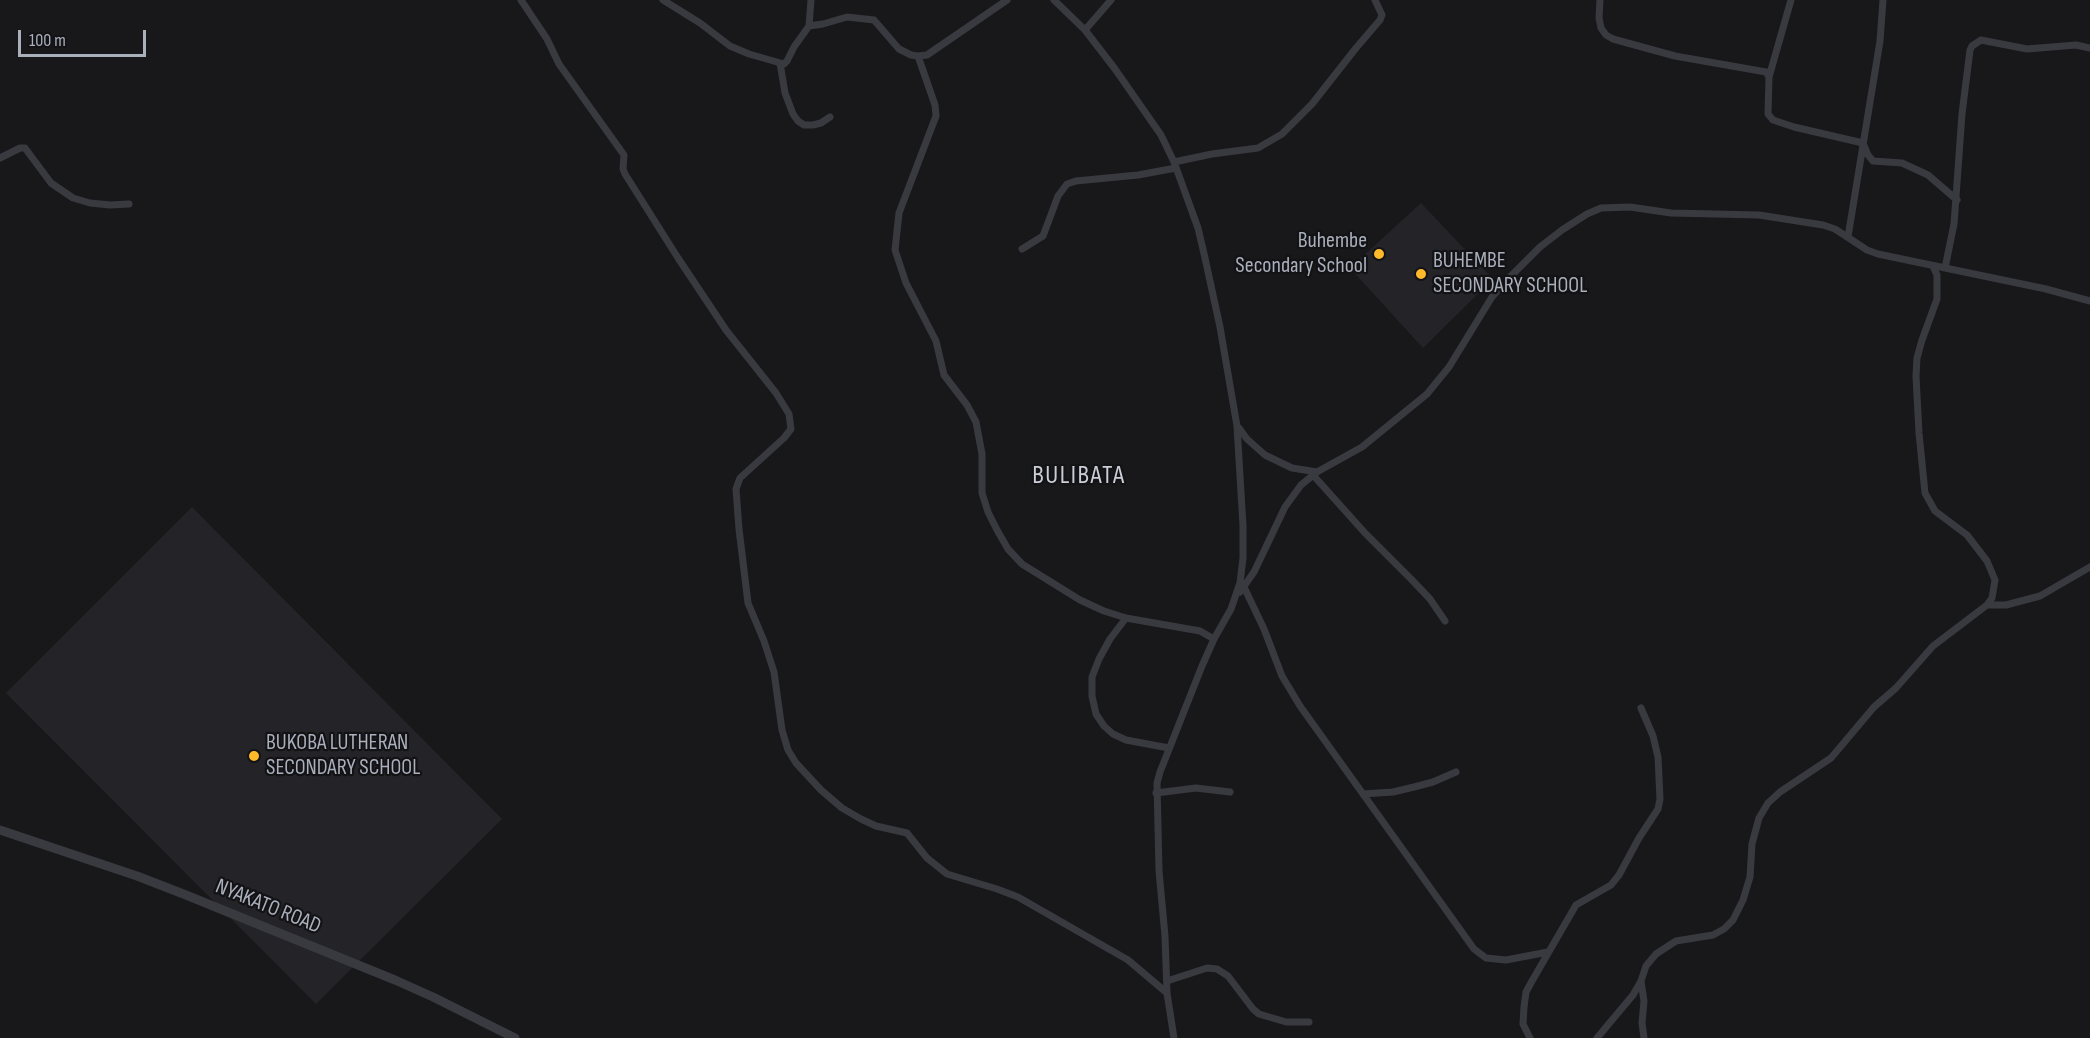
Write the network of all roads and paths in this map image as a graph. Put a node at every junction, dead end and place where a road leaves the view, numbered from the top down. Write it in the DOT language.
graph roads {
  1 [pos="521,0"];
  2 [pos="663,0"];
  3 [pos="811,0"];
  4 [pos="1007,0"];
  5 [pos="1054,0"];
  6 [pos="1111,0"];
  7 [pos="1375,0"];
  8 [pos="1600,0"];
  9 [pos="1791,0"];
  10 [pos="1883,0"];
  11 [pos="809,26"];
  12 [pos="1084,30"];
  13 [pos="2090,48"];
  14 [pos="918,56"];
  15 [pos="780,63"];
  16 [pos="1769,77"];
  17 [pos="830,117"];
  18 [pos="1863,143"];
  19 [pos="0,158"];
  20 [pos="1175,165"];
  21 [pos="1957,200"];
  22 [pos="129,204"];
  23 [pos="1848,237"];
  24 [pos="1022,249"];
  25 [pos="1933,266"];
  26 [pos="1945,268"];
  27 [pos="2090,301"];
  28 [pos="1237,426"];
  29 [pos="1315,474"];
  30 [pos="2090,567"];
  31 [pos="1244,587"];
  32 [pos="1236,597"];
  33 [pos="1987,605"];
  34 [pos="1126,618"];
  35 [pos="1445,621"];
  36 [pos="1214,639"];
  37 [pos="1641,708"];
  38 [pos="1169,748"];
  39 [pos="1456,771"];
  40 [pos="1230,792"];
  41 [pos="1156,793"];
  42 [pos="1363,794"];
  43 [pos="0,830"];
  44 [pos="1548,952"];
  45 [pos="1167,981"];
  46 [pos="1641,981"];
  47 [pos="1167,993"];
  48 [pos="1309,1022"];
  49 [pos="515,1038"];
  50 [pos="1174,1038"];
  51 [pos="1530,1038"];
  52 [pos="1597,1038"];
  53 [pos="1644,1038"];
  1 -- 47 [label="street"];
  2 -- 15 [label="street"];
  3 -- 11 [label="street"];
  4 -- 14 [label="street"];
  5 -- 12 [label="street"];
  6 -- 12 [label="street"];
  7 -- 20 [label="street"];
  8 -- 16 [label="street"];
  9 -- 16 [label="street"];
  10 -- 18 [label="street"];
  11 -- 14 [label="street"];
  11 -- 15 [label="street"];
  12 -- 20 [label="street"];
  13 -- 21 [label="street"];
  14 -- 34 [label="street"];
  15 -- 17 [label="street"];
  16 -- 18 [label="street"];
  18 -- 21 [label="street"];
  18 -- 23 [label="street"];
  19 -- 22 [label="street"];
  20 -- 24 [label="street"];
  20 -- 28 [label="street"];
  21 -- 26 [label="street"];
  23 -- 25 [label="street"];
  23 -- 29 [label="street"];
  25 -- 26 [label="street"];
  25 -- 33 [label="street"];
  26 -- 27 [label="street"];
  28 -- 29 [label="street"];
  28 -- 32 [label="street"];
  29 -- 31 [label="street"];
  29 -- 35 [label="street"];
  30 -- 33 [label="street"];
  31 -- 32 [label="street"];
  31 -- 42 [label="street"];
  32 -- 36 [label="street"];
  33 -- 46 [label="street"];
  34 -- 36 [label="street"];
  34 -- 38 [label="street"];
  36 -- 38 [label="street"];
  37 -- 44 [label="street"];
  38 -- 41 [label="street"];
  39 -- 42 [label="street"];
  40 -- 41 [label="street"];
  41 -- 45 [label="street"];
  42 -- 44 [label="street"];
  43 -- 49 [label="street, NYAKATO ROAD"];
  44 -- 51 [label="street"];
  45 -- 47 [label="street"];
  45 -- 48 [label="street"];
  46 -- 52 [label="street"];
  46 -- 53 [label="street"];
  47 -- 50 [label="street"];
}
